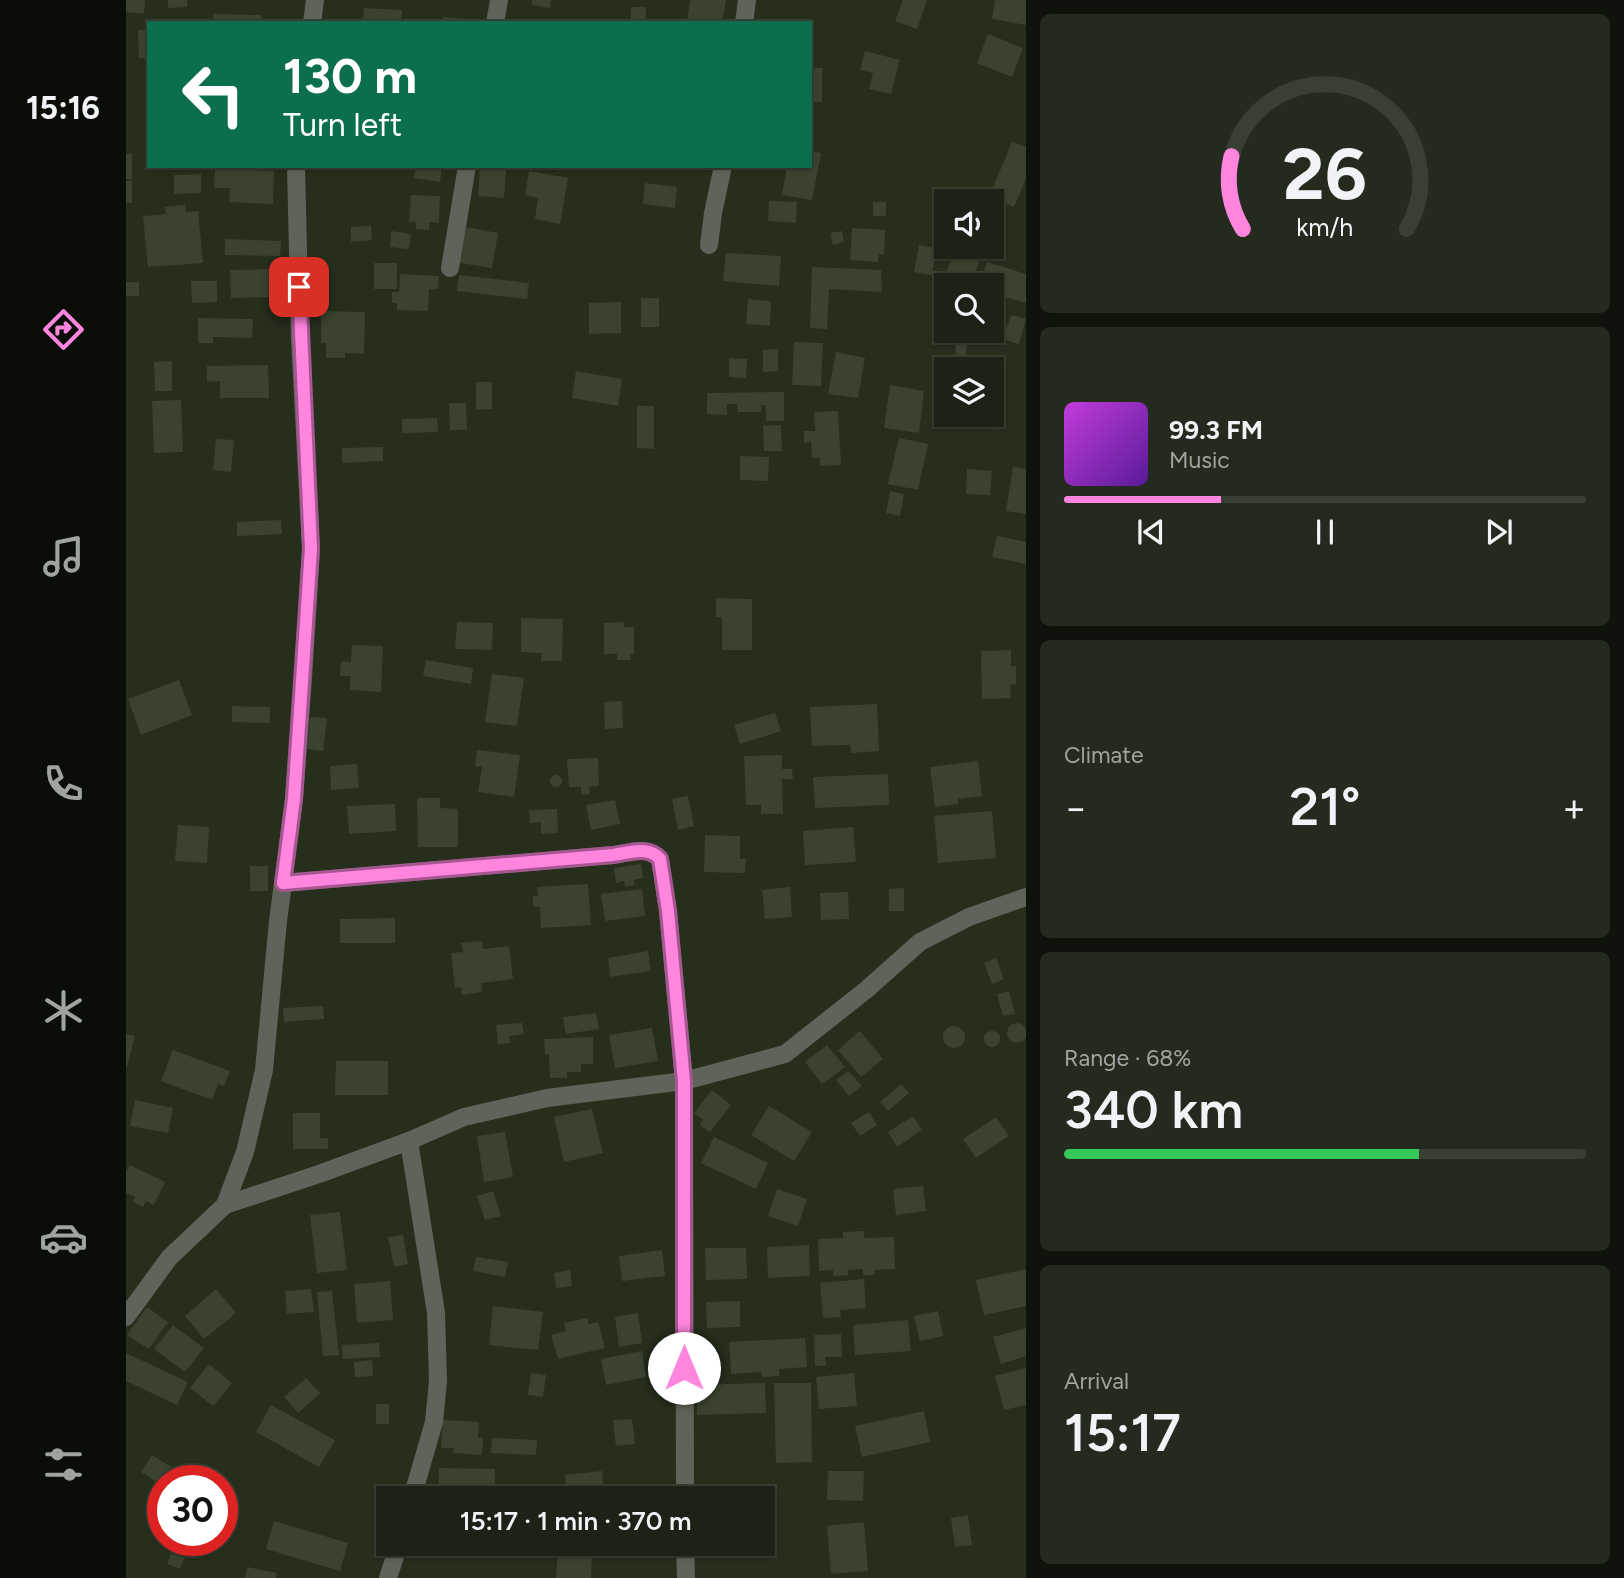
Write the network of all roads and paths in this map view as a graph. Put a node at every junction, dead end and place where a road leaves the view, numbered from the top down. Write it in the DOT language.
graph roads {
  1 [pos="316,0"];
  2 [pos="499,0"];
  3 [pos="747,0"];
  4 [pos="312,21"];
  5 [pos="495,21"];
  6 [pos="744,21"];
  7 [pos="296,168"];
  8 [pos="467,168"];
  9 [pos="723,168"];
  10 [pos="709,246"];
  11 [pos="450,268"];
  12 [pos="283,883"];
  13 [pos="1026,897"];
  14 [pos="684,1081"];
  15 [pos="409,1141"];
  16 [pos="225,1205"];
  17 [pos="126,1317"];
  18 [pos="415,1486"];
  19 [pos="685,1486"];
  20 [pos="395,1556"];
  21 [pos="685,1556"];
  22 [pos="388,1578"];
  23 [pos="686,1578"];
  1 -- 4 [label="street"];
  2 -- 5 [label="street"];
  3 -- 6 [label="street"];
  7 -- 12 [label="street"];
  8 -- 11 [label="street"];
  9 -- 10 [label="street"];
  12 -- 14 [label="street"];
  12 -- 16 [label="street"];
  13 -- 14 [label="street"];
  14 -- 15 [label="street"];
  14 -- 19 [label="street"];
  15 -- 16 [label="street"];
  15 -- 18 [label="street"];
  16 -- 17 [label="street"];
  20 -- 22 [label="street"];
  21 -- 23 [label="street"];
}
